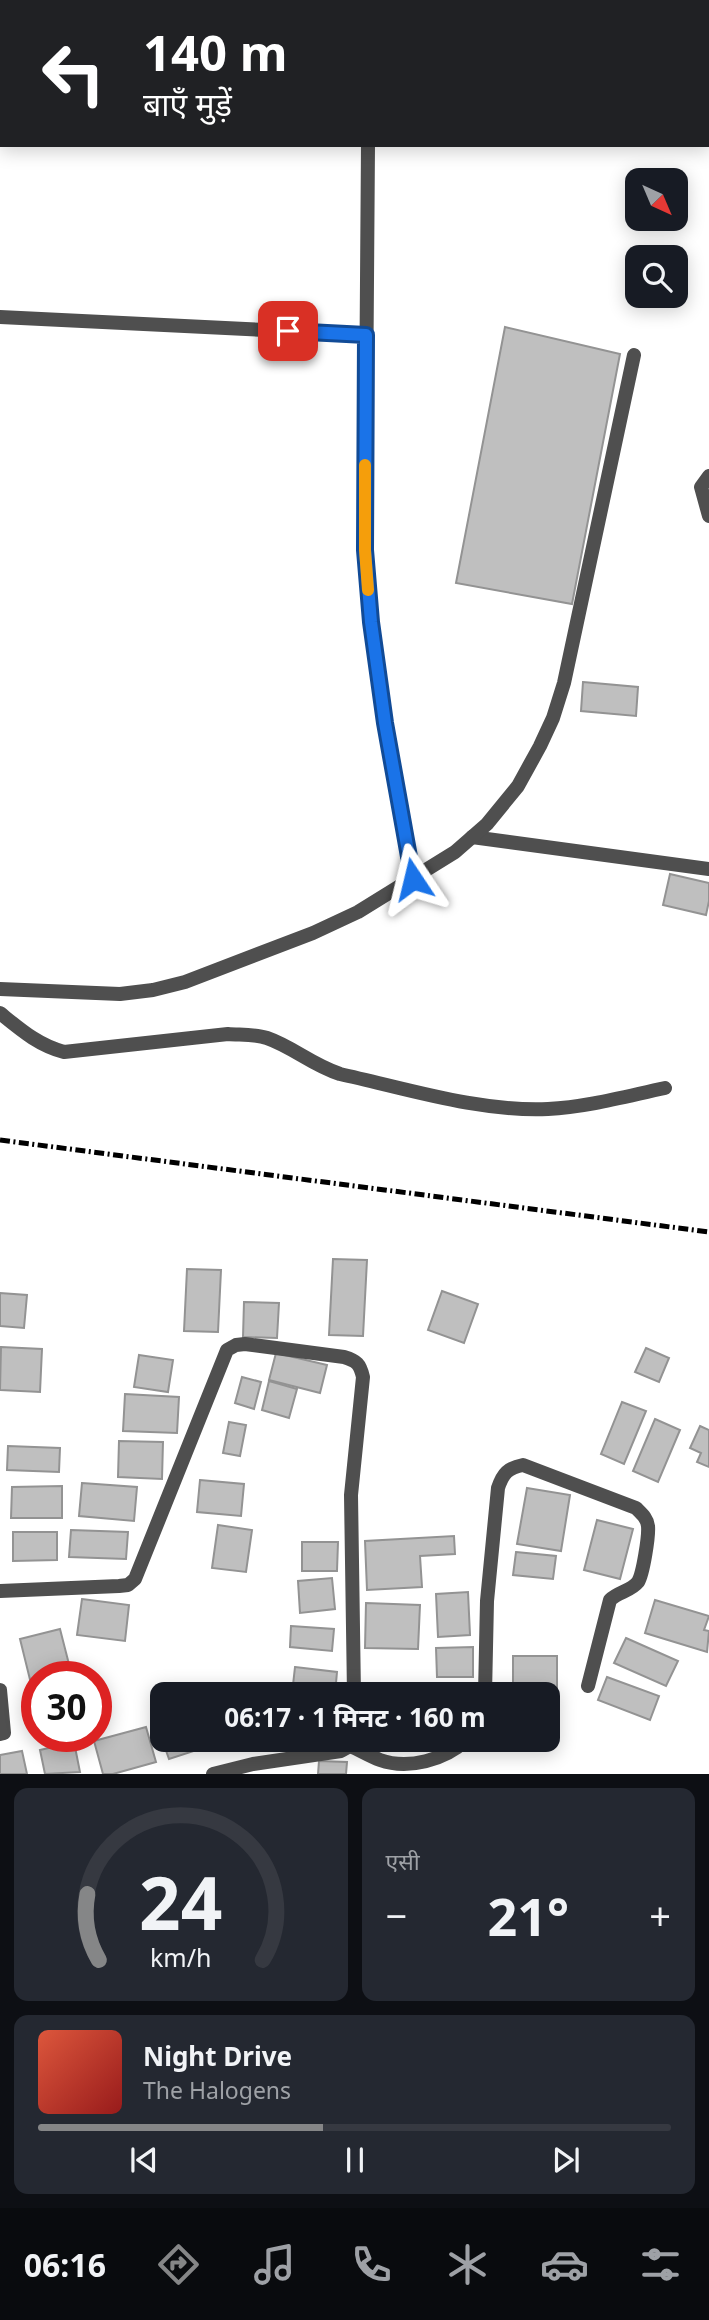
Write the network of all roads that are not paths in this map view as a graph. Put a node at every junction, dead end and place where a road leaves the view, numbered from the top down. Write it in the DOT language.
graph roads {
  1 [pos="369,147"];
  2 [pos="0,317"];
  3 [pos="366,335"];
  4 [pos="634,355"];
  5 [pos="709,476"];
  6 [pos="709,516"];
  7 [pos="472,837"];
  8 [pos="709,869"];
  9 [pos="413,879"];
  10 [pos="0,989"];
  11 [pos="0,1013"];
  12 [pos="665,1087"];
  13 [pos="0,1591"];
  14 [pos="354,1682"];
  15 [pos="485,1682"];
  16 [pos="588,1686"];
  17 [pos="0,1690"];
  18 [pos="0,1734"];
  19 [pos="334,1752"];
  20 [pos="366,1752"];
  21 [pos="446,1752"];
  22 [pos="213,1774"];
  1 -- 3 [label="street"];
  2 -- 3 [label="street"];
  3 -- 9 [label="street"];
  4 -- 7 [label="street"];
  5 -- 6 [label="street"];
  7 -- 8 [label="street"];
  7 -- 9 [label="street"];
  9 -- 10 [label="street"];
  11 -- 12 [label="street"];
  13 -- 14 [label="street"];
  15 -- 16 [label="street"];
  17 -- 18 [label="street"];
  19 -- 22 [label="street"];
  20 -- 21 [label="street"];
}
